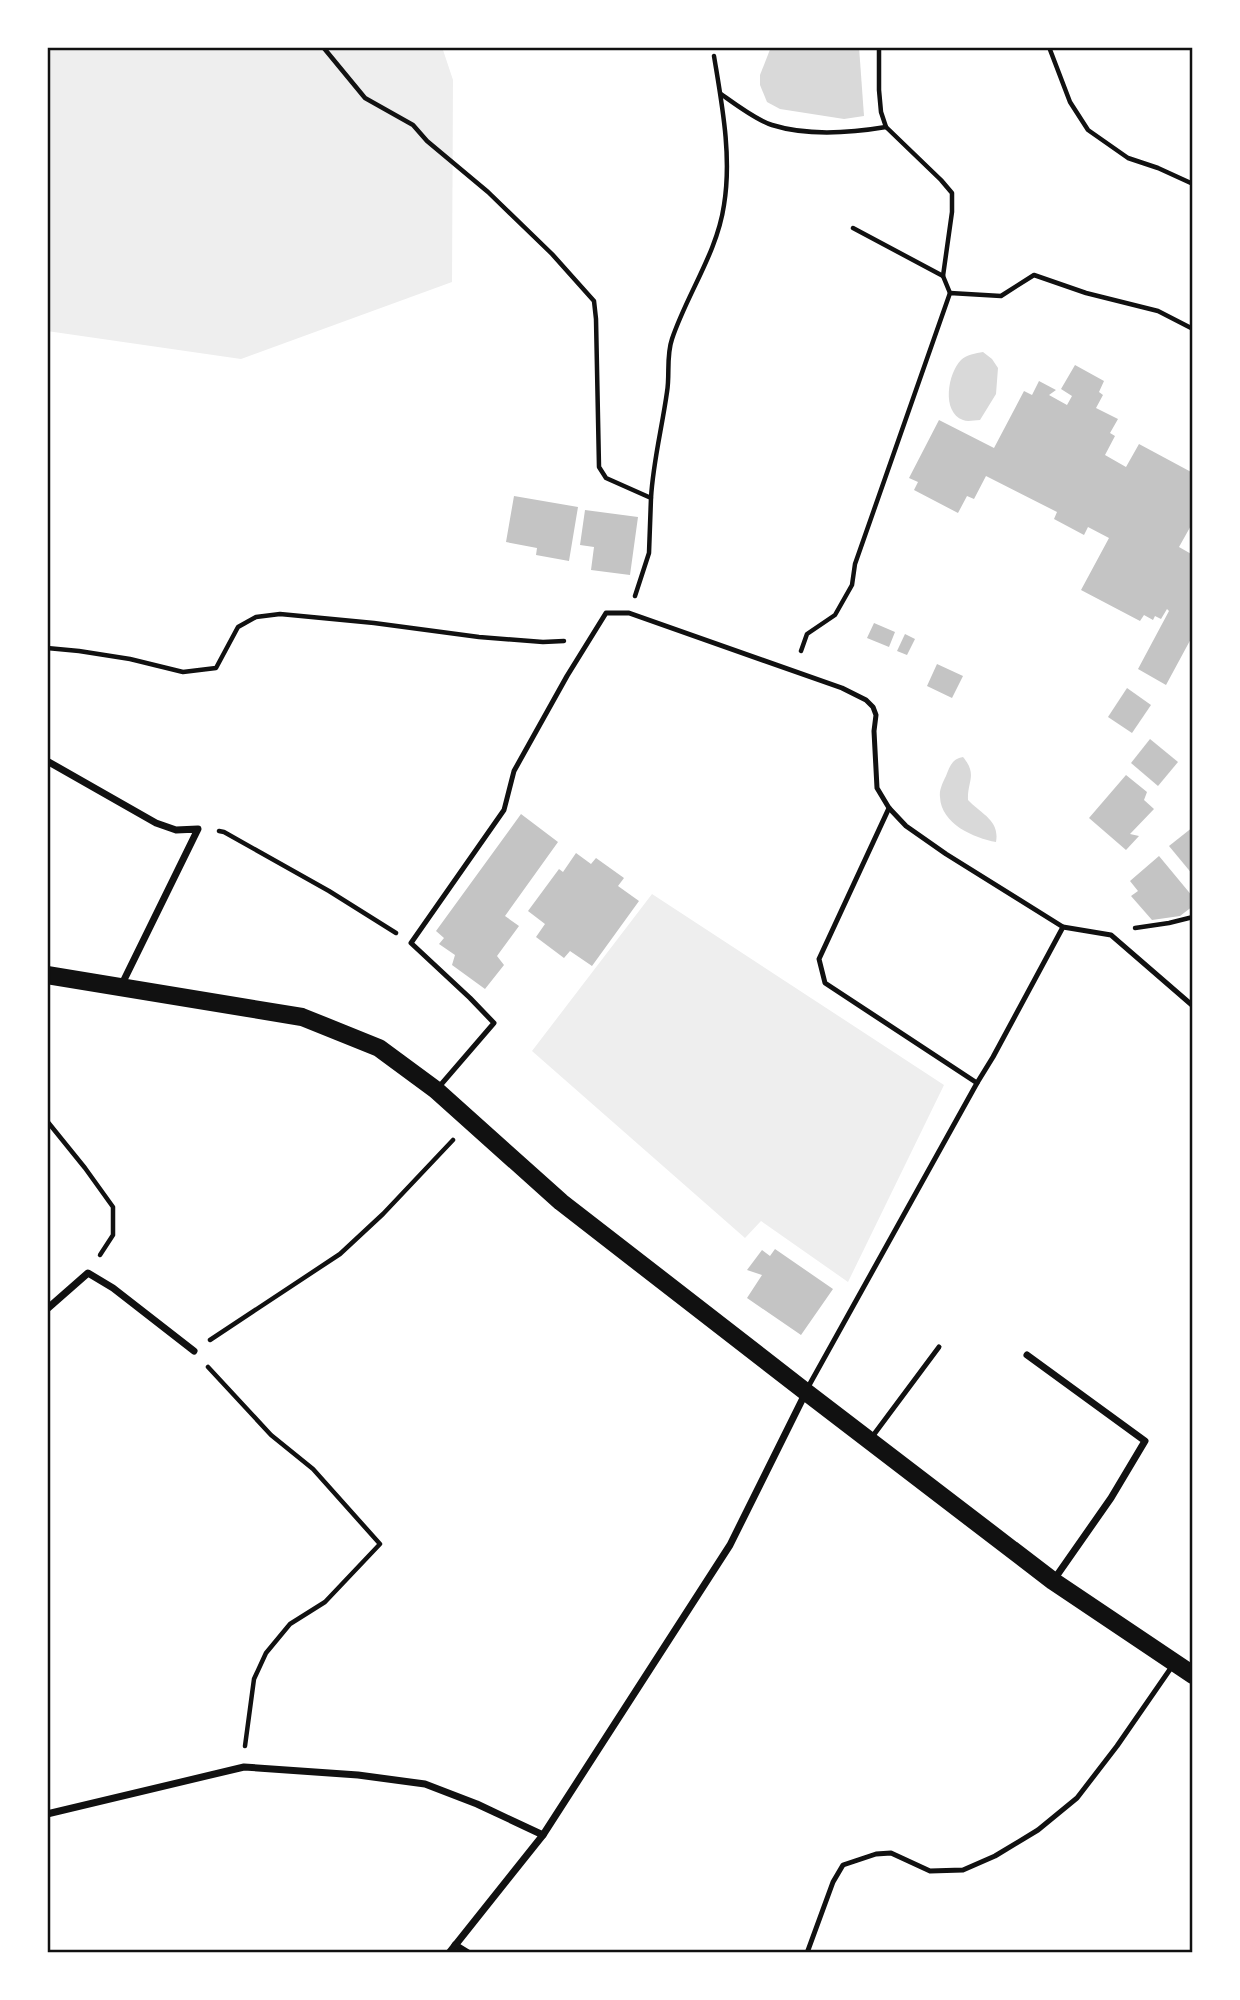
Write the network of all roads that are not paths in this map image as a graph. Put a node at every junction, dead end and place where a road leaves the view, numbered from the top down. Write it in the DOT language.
graph roads {
  1 [pos="47,761"];
  2 [pos="889,808"];
  3 [pos="1063,927"];
  4 [pos="47,975"];
  5 [pos="121,987"];
  6 [pos="1193,1006"];
  7 [pos="977,1083"];
  8 [pos="436,1090"];
  9 [pos="47,1309"];
  10 [pos="939,1347"];
  11 [pos="194,1351"];
  12 [pos="1027,1355"];
  13 [pos="806,1392"];
  14 [pos="870,1440"];
  15 [pos="1053,1581"];
  16 [pos="1174,1662"];
  17 [pos="1193,1675"];
  18 [pos="47,1814"];
  19 [pos="543,1835"];
  20 [pos="455,1945"];
  21 [pos="449,1953"];
  22 [pos="468,1953"];
  23 [pos="807,1953"];
  1 -- 5 [label="street"];
  2 -- 3 [label="lane"];
  2 -- 7 [label="lane"];
  2 -- 8 [label="lane"];
  3 -- 6 [label="lane"];
  3 -- 7 [label="lane"];
  4 -- 5 [label="main road"];
  5 -- 8 [label="main road"];
  7 -- 13 [label="lane"];
  8 -- 13 [label="main road"];
  9 -- 11 [label="street"];
  10 -- 14 [label="lane"];
  12 -- 15 [label="street"];
  13 -- 14 [label="main road"];
  13 -- 19 [label="street"];
  14 -- 15 [label="main road"];
  15 -- 16 [label="main road"];
  16 -- 17 [label="main road"];
  16 -- 23 [label="lane"];
  18 -- 19 [label="street"];
  19 -- 20 [label="street"];
  20 -- 21 [label="street"];
  20 -- 22 [label="street"];
}
